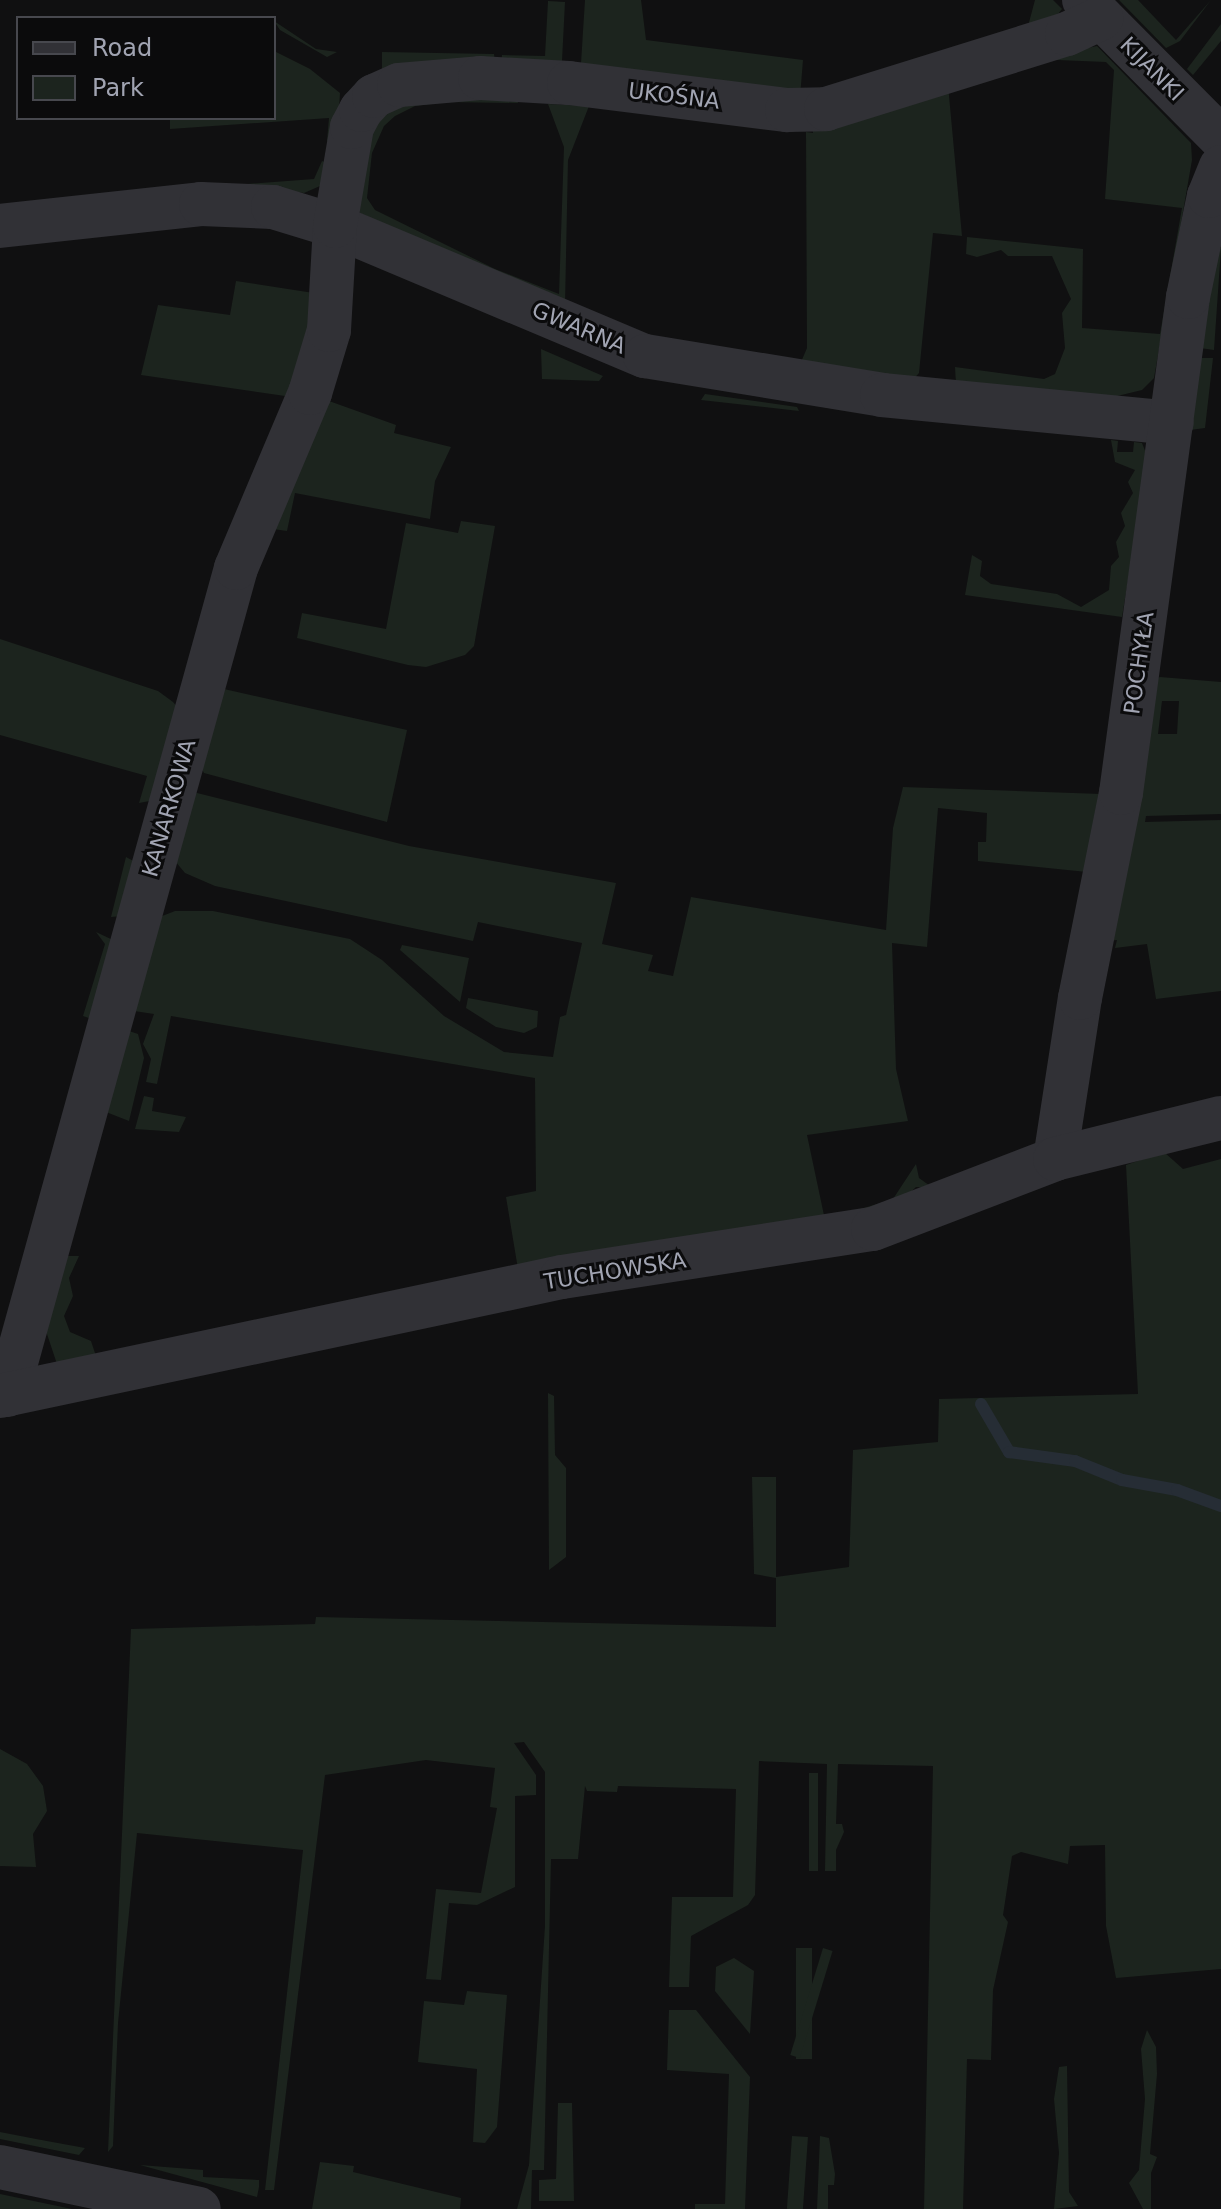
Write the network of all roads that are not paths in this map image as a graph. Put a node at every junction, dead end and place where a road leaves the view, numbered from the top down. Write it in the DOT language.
graph roads {
  1 [pos="1092,9"];
  2 [pos="1221,138"];
  3 [pos="1221,167"];
  4 [pos="0,226"];
  5 [pos="335,226"];
  6 [pos="1172,423"];
  7 [pos="1221,1118"];
  8 [pos="1055,1159"];
  9 [pos="3,1396"];
  10 [pos="0,2167"];
  11 [pos="199,2209"];
  1 -- 2 [label="street, KIJANKI"];
  1 -- 5 [label="street, UKOŚNA"];
  3 -- 6 [label="street, POCHYŁA"];
  4 -- 5 [label="street, GWARNA"];
  5 -- 6 [label="street, GWARNA"];
  5 -- 9 [label="street, KANARKOWA"];
  6 -- 8 [label="street, POCHYŁA"];
  7 -- 8 [label="street, TUCHOWSKA"];
  8 -- 9 [label="street, TUCHOWSKA"];
  10 -- 11 [label="street"];
}
